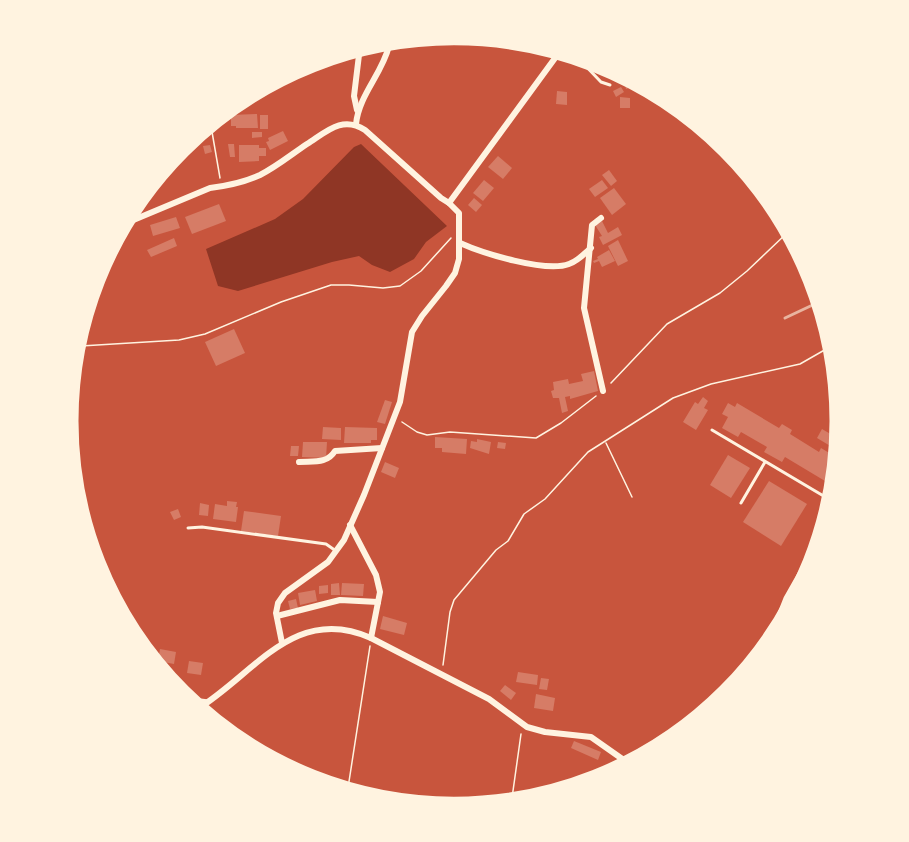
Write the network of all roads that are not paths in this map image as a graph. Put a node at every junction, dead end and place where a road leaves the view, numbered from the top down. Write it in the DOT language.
graph roads {
  1 [pos="388,50"];
  2 [pos="359,56"];
  3 [pos="556,57"];
  4 [pos="588,68"];
  5 [pos="610,85"];
  6 [pos="357,111"];
  7 [pos="356,124"];
  8 [pos="449,203"];
  9 [pos="601,218"];
  10 [pos="136,219"];
  11 [pos="460,243"];
  12 [pos="591,247"];
  13 [pos="603,391"];
  14 [pos="712,430"];
  15 [pos="382,448"];
  16 [pos="299,462"];
  17 [pos="765,462"];
  18 [pos="825,497"];
  19 [pos="741,503"];
  20 [pos="350,525"];
  21 [pos="188,528"];
  22 [pos="336,551"];
  23 [pos="801,570"];
  24 [pos="378,602"];
  25 [pos="779,613"];
  26 [pos="277,616"];
  27 [pos="371,638"];
  28 [pos="282,643"];
  29 [pos="201,700"];
  30 [pos="209,701"];
  31 [pos="205,704"];
  32 [pos="623,759"];
  1 -- 6 [label="street"];
  2 -- 6 [label="street"];
  3 -- 8 [label="street"];
  4 -- 5 [label="lane"];
  6 -- 7 [label="street"];
  7 -- 8 [label="street"];
  7 -- 10 [label="street"];
  8 -- 11 [label="street"];
  9 -- 12 [label="street"];
  11 -- 12 [label="street"];
  11 -- 15 [label="street"];
  12 -- 13 [label="street"];
  14 -- 17 [label="lane"];
  15 -- 16 [label="street"];
  15 -- 20 [label="street"];
  17 -- 18 [label="lane"];
  17 -- 19 [label="lane"];
  20 -- 22 [label="street"];
  20 -- 24 [label="street"];
  21 -- 22 [label="lane"];
  22 -- 26 [label="street"];
  23 -- 25 [label="lane"];
  24 -- 26 [label="street"];
  24 -- 27 [label="street"];
  26 -- 28 [label="street"];
  27 -- 28 [label="street"];
  27 -- 32 [label="street"];
  28 -- 30 [label="street"];
  29 -- 30 [label="lane"];
  30 -- 31 [label="street"];
}
